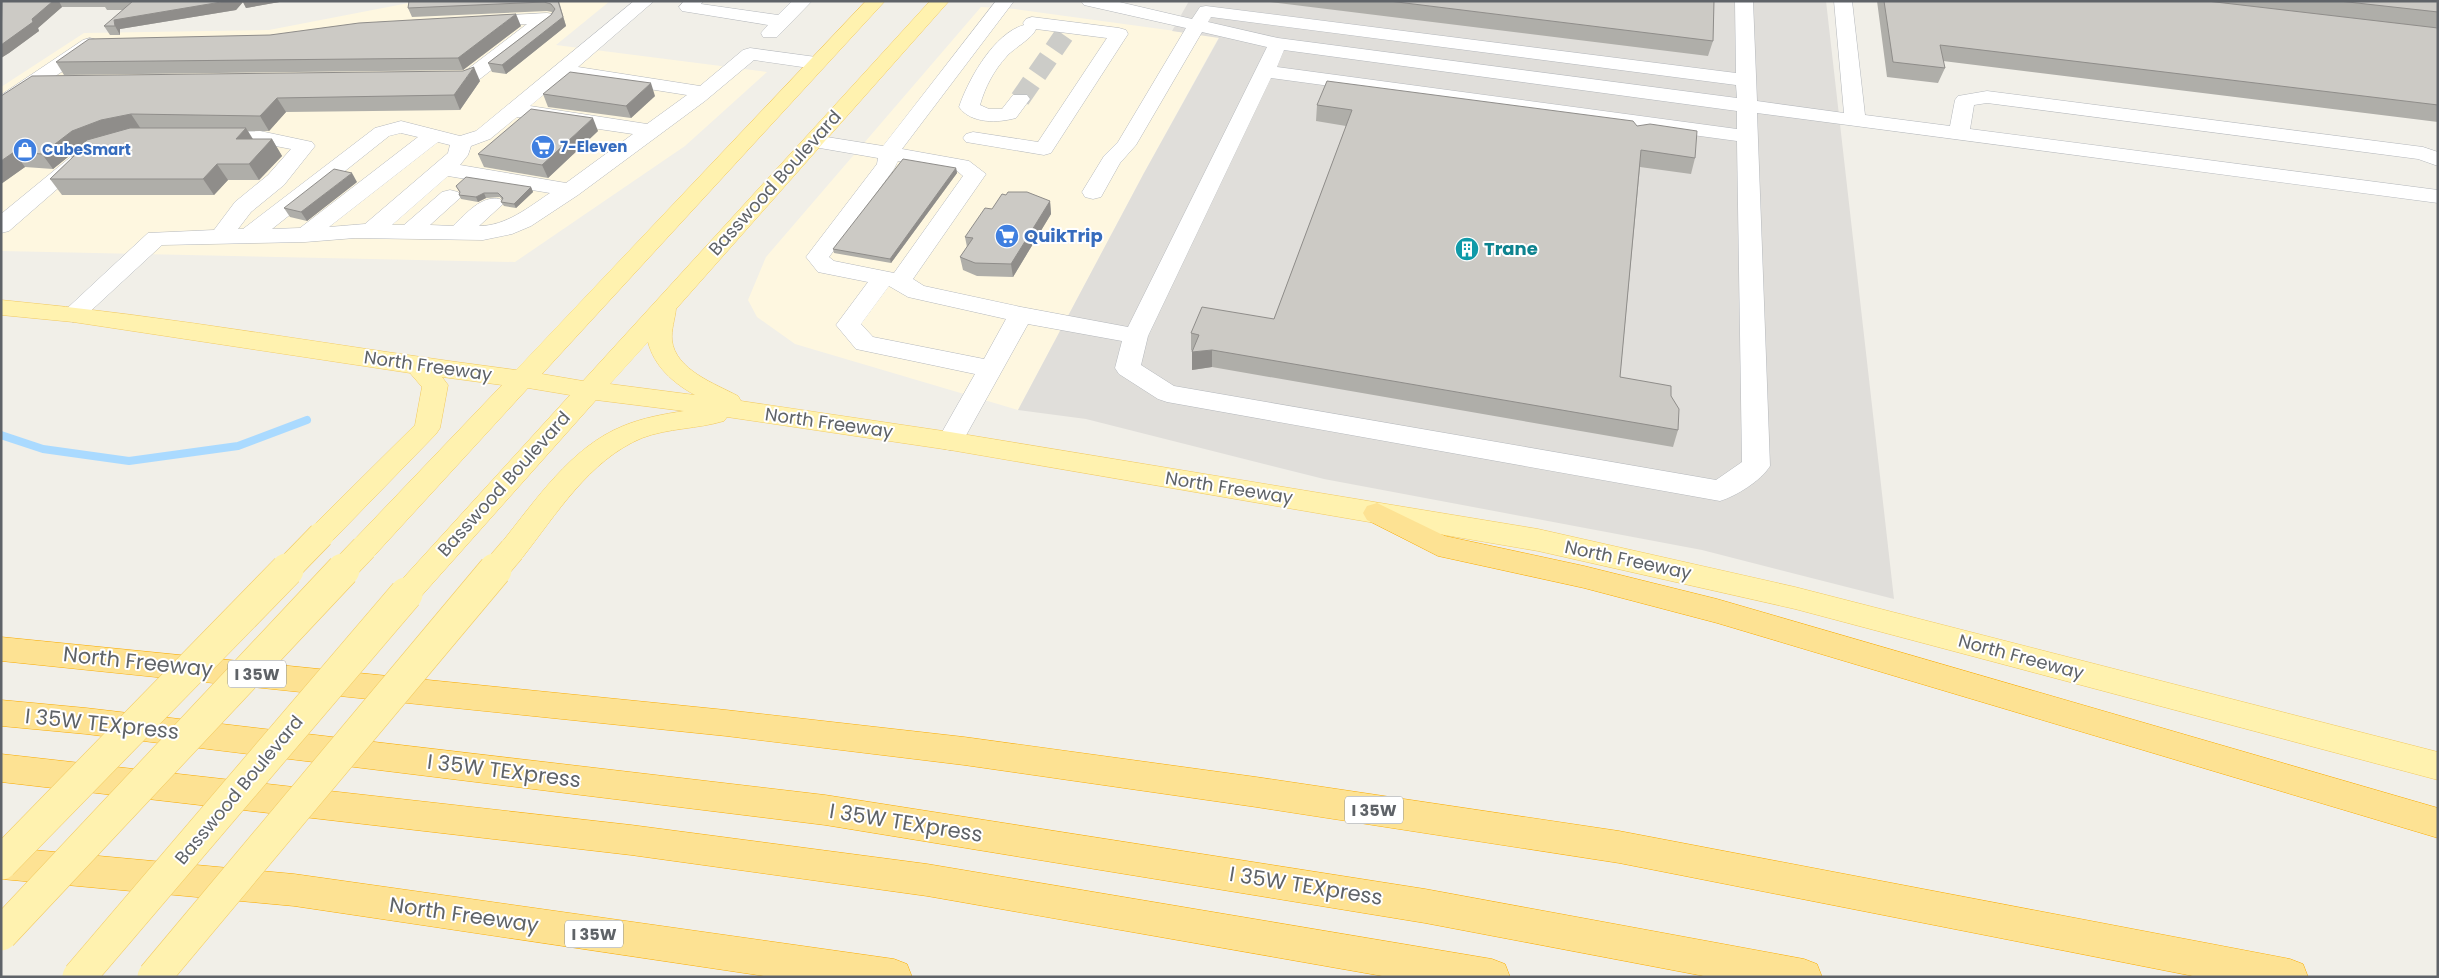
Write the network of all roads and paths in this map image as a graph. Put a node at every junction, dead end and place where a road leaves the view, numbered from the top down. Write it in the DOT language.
graph roads {
  1 [pos="646,1"];
  2 [pos="694,1"];
  3 [pos="803,1"];
  4 [pos="876,1"];
  5 [pos="940,1"];
  6 [pos="1090,1"];
  7 [pos="1744,1"];
  8 [pos="1843,1"];
  9 [pos="996,6"];
  10 [pos="1205,12"];
  11 [pos="782,21"];
  12 [pos="460,22"];
  13 [pos="1030,27"];
  14 [pos="104,43"];
  15 [pos="1278,44"];
  16 [pos="750,54"];
  17 [pos="816,63"];
  18 [pos="562,70"];
  19 [pos="1265,71"];
  20 [pos="420,79"];
  21 [pos="1746,80"];
  22 [pos="64,83"];
  23 [pos="34,84"];
  24 [pos="703,92"];
  25 [pos="932,95"];
  26 [pos="1020,99"];
  27 [pos="971,100"];
  28 [pos="1,104"];
  29 [pos="1746,106"];
  30 [pos="513,110"];
  31 [pos="1855,120"];
  32 [pos="2204,124"];
  33 [pos="651,131"];
  34 [pos="1959,134"];
  35 [pos="434,135"];
  36 [pos="1746,136"];
  37 [pos="190,137"];
  38 [pos="973,138"];
  39 [pos="814,141"];
  40 [pos="461,142"];
  41 [pos="97,148"];
  42 [pos="2438,160"];
  43 [pos="444,169"];
  44 [pos="2225,169"];
  45 [pos="570,190"];
  46 [pos="493,191"];
  47 [pos="1093,192"];
  48 [pos="2438,197"];
  49 [pos="865,202"];
  50 [pos="1,226"];
  51 [pos="371,231"];
  52 [pos="420,232"];
  53 [pos="458,233"];
  54 [pos="483,233"];
  55 [pos="305,235"];
  56 [pos="221,236"];
  57 [pos="248,236"];
  58 [pos="915,245"];
  59 [pos="666,305"];
  60 [pos="1,307"];
  61 [pos="74,314"];
  62 [pos="1021,315"];
  63 [pos="1136,336"];
  64 [pos="417,365"];
  65 [pos="990,369"];
  66 [pos="522,378"];
  67 [pos="588,390"];
  68 [pos="744,410"];
  69 [pos="950,441"];
  70 [pos="1377,513"];
  71 [pos="1,649"];
  72 [pos="1,713"];
  73 [pos="2438,766"];
  74 [pos="1,768"];
  75 [pos="2438,823"];
  76 [pos="1,863"];
  77 [pos="1,934"];
  78 [pos="79,977"];
  79 [pos="154,977"];
  80 [pos="894,977"];
  81 [pos="1492,977"];
  82 [pos="1804,977"];
  83 [pos="2290,977"];
  1 -- 18 [label="lane"];
  2 -- 11 [label="lane"];
  3 -- 11 [label="lane"];
  4 -- 17 [label="main road"];
  5 -- 39 [label="main road, Basswood Boulevard"];
  6 -- 10 [label="lane"];
  7 -- 21 [label="lane"];
  8 -- 31 [label="lane"];
  9 -- 13 [label="lane"];
  9 -- 25 [label="lane"];
  10 -- 15 [label="lane"];
  10 -- 21 [label="lane"];
  10 -- 47 [label="lane"];
  11 -- 16 [label="lane"];
  12 -- 20 [label="lane"];
  13 -- 27 [label="lane"];
  13 -- 27 [label="lane"];
  13 -- 38 [label="lane"];
  14 -- 23 [label="lane"];
  15 -- 19 [label="lane"];
  15 -- 29 [label="lane"];
  16 -- 17 [label="lane"];
  16 -- 24 [label="lane"];
  17 -- 66 [label="main road"];
  18 -- 24 [label="lane"];
  18 -- 30 [label="lane"];
  19 -- 36 [label="lane"];
  19 -- 63 [label="lane"];
  21 -- 29 [label="lane"];
  22 -- 23 [label="lane"];
  23 -- 28 [label="lane"];
  24 -- 33 [label="lane"];
  25 -- 27 [label="lane"];
  25 -- 49 [label="lane"];
  26 -- 27 [label="lane"];
  29 -- 31 [label="lane"];
  29 -- 36 [label="lane"];
  30 -- 33 [label="lane"];
  30 -- 40 [label="lane"];
  31 -- 34 [label="lane"];
  32 -- 34 [label="lane"];
  32 -- 42 [label="lane"];
  32 -- 44 [label="lane"];
  33 -- 45 [label="lane"];
  34 -- 44 [label="lane"];
  35 -- 40 [label="lane"];
  35 -- 55 [label="lane"];
  35 -- 57 [label="lane"];
  36 -- 63 [label="lane"];
  37 -- 56 [label="lane"];
  39 -- 49 [label="lane"];
  39 -- 59 [label="main road, Basswood Boulevard"];
  40 -- 43 [label="lane"];
  41 -- 50 [label="lane"];
  43 -- 46 [label="lane"];
  43 -- 51 [label="lane"];
  44 -- 48 [label="lane"];
  45 -- 46 [label="lane"];
  45 -- 54 [label="lane"];
  46 -- 52 [label="lane"];
  46 -- 53 [label="lane"];
  46 -- 54 [label="lane"];
  49 -- 58 [label="lane"];
  49 -- 58 [label="lane"];
  51 -- 52 [label="lane"];
  51 -- 55 [label="lane"];
  52 -- 53 [label="lane"];
  53 -- 54 [label="lane"];
  55 -- 57 [label="lane"];
  56 -- 57 [label="lane"];
  56 -- 61 [label="lane"];
  58 -- 62 [label="lane"];
  58 -- 65 [label="lane"];
  59 -- 67 [label="main road, Basswood Boulevard"];
  59 -- 68 [label="main road"];
  60 -- 61 [label="main road, North Freeway"];
  61 -- 64 [label="main road, North Freeway"];
  62 -- 63 [label="lane"];
  62 -- 65 [label="lane"];
  64 -- 66 [label="main road, North Freeway"];
  64 -- 76 [label="main road, bridge"];
  65 -- 69 [label="lane"];
  66 -- 67 [label="main road, North Freeway"];
  66 -- 77 [label="main road, bridge"];
  67 -- 68 [label="main road, North Freeway"];
  67 -- 78 [label="main road, Basswood Boulevard, bridge"];
  68 -- 69 [label="main road, North Freeway"];
  68 -- 79 [label="main road, bridge"];
  69 -- 70 [label="main road, North Freeway"];
  70 -- 73 [label="main road, North Freeway"];
  70 -- 75 [label="highway"];
  71 -- 83 [label="highway, North Freeway / I 35W"];
  72 -- 82 [label="highway, I 35W TEXpress"];
  74 -- 81 [label="highway"];
  76 -- 80 [label="highway, North Freeway / I 35W"];
}
